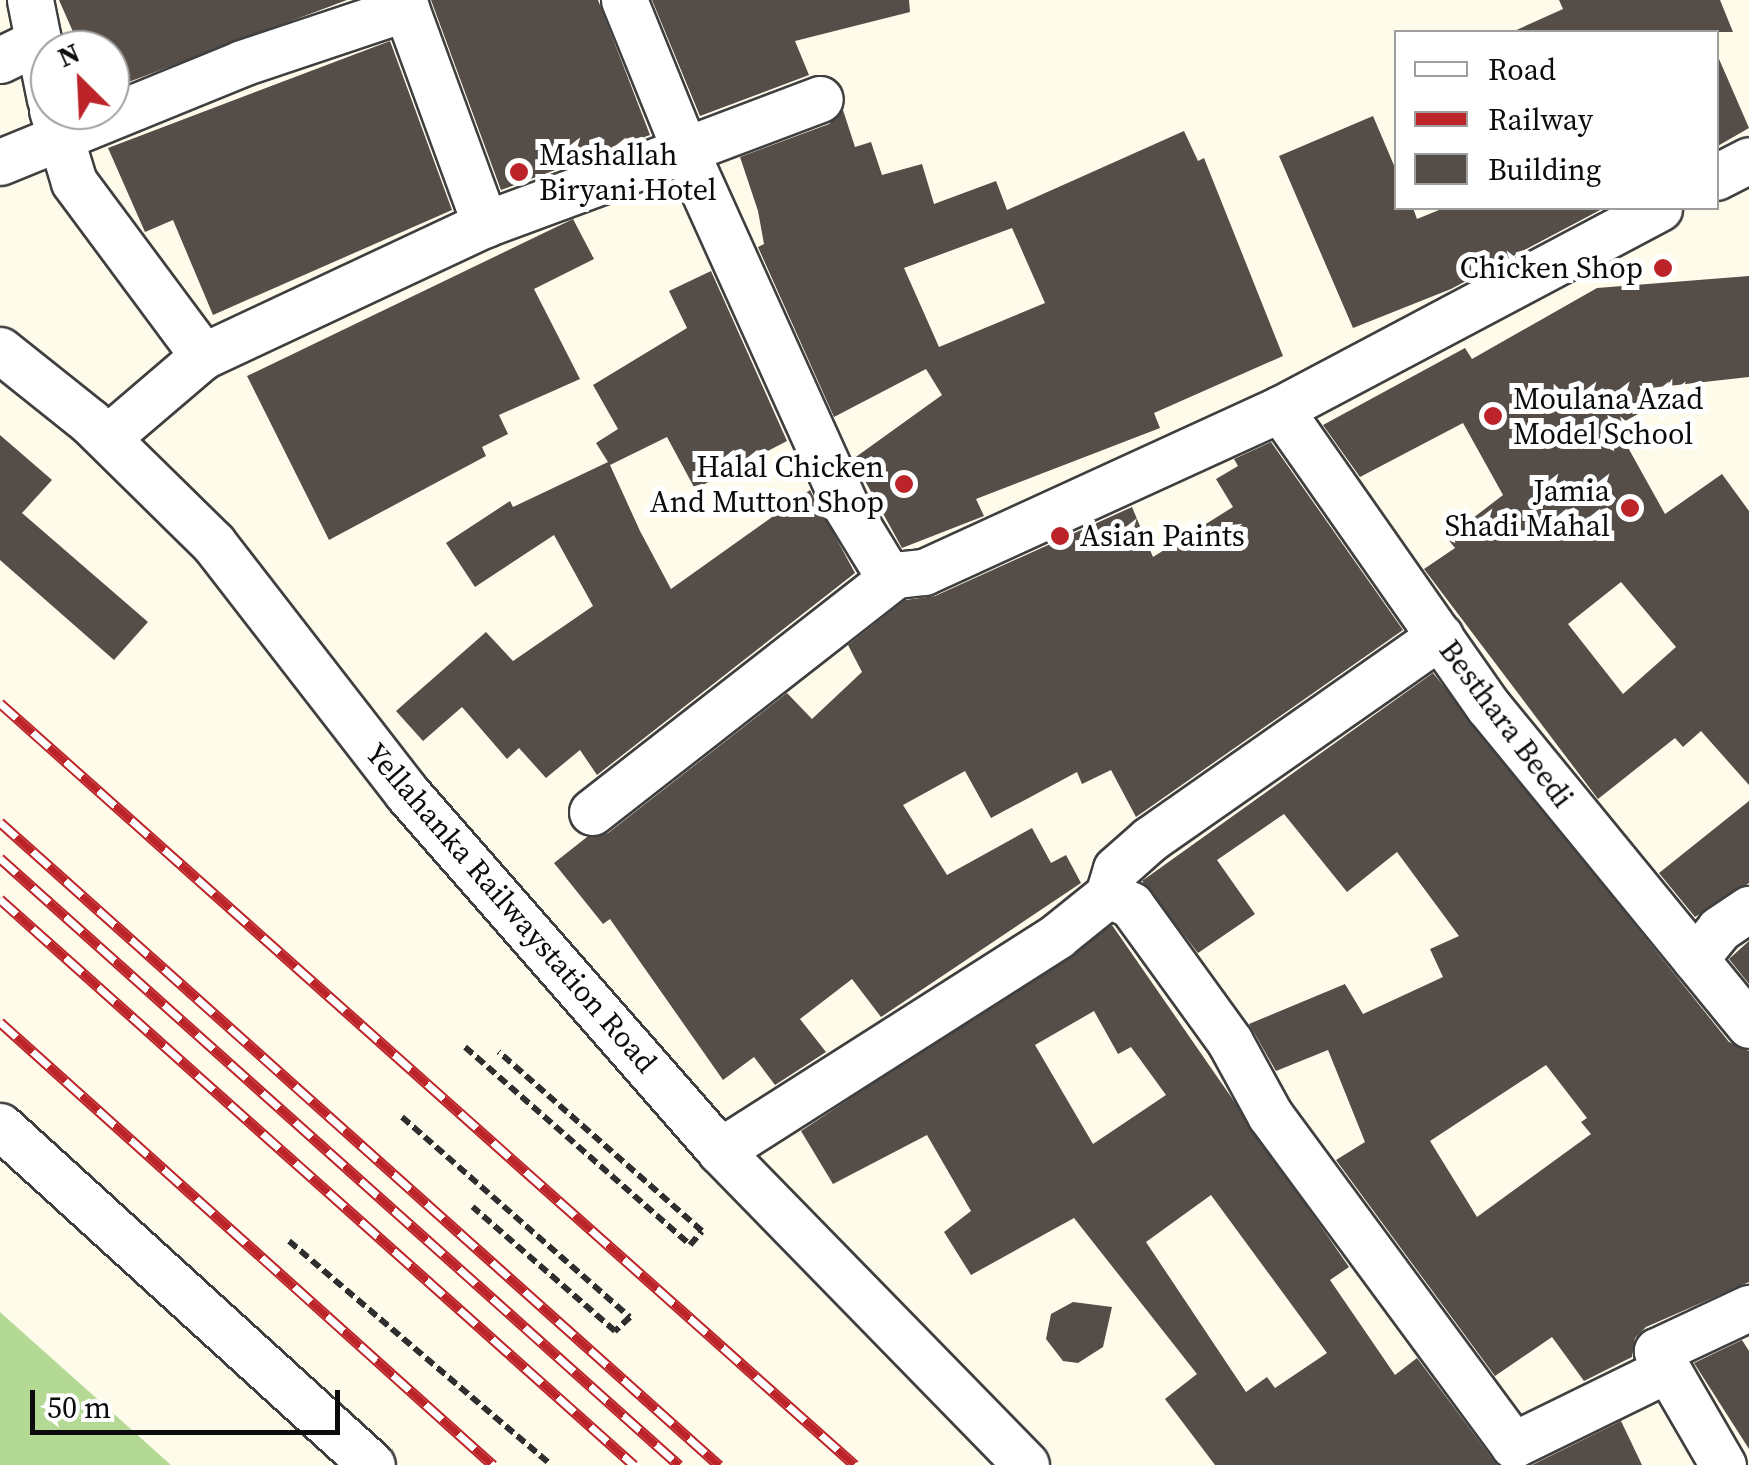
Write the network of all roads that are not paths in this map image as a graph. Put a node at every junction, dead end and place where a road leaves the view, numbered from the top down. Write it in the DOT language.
graph roads {
  1 [pos="624,0"];
  2 [pos="404,4"];
  3 [pos="130,91"];
  4 [pos="820,100"];
  5 [pos="36,130"];
  6 [pos="58,130"];
  7 [pos="685,150"];
  8 [pos="1749,160"];
  9 [pos="0,162"];
  10 [pos="1719,175"];
  11 [pos="1655,210"];
  12 [pos="485,224"];
  13 [pos="0,350"];
  14 [pos="203,356"];
  15 [pos="1280,409"];
  16 [pos="107,438"];
  17 [pos="896,575"];
  18 [pos="1440,636"];
  19 [pos="592,812"];
  20 [pos="1108,895"];
  21 [pos="1749,910"];
  22 [pos="1695,960"];
  23 [pos="1749,1026"];
  24 [pos="10,1131"];
  25 [pos="720,1151"];
  26 [pos="1749,1308"];
  27 [pos="1666,1370"];
  28 [pos="372,1465"];
  29 [pos="1026,1465"];
  30 [pos="1723,1465"];
  1 -- 7 [label="street"];
  2 -- 3 [label="street"];
  2 -- 12 [label="street"];
  4 -- 7 [label="street"];
  5 -- 9 [label="street"];
  6 -- 14 [label="street"];
  7 -- 12 [label="street"];
  7 -- 17 [label="street"];
  8 -- 10 [label="street"];
  11 -- 15 [label="street"];
  12 -- 14 [label="street"];
  13 -- 16 [label="street, Yellahanka Railwaystation Road"];
  14 -- 16 [label="street"];
  15 -- 17 [label="street"];
  15 -- 18 [label="street, Besthara Beedi"];
  16 -- 25 [label="street, Yellahanka Railwaystation Road"];
  17 -- 19 [label="street"];
  18 -- 20 [label="street"];
  18 -- 22 [label="street, Besthara Beedi"];
  20 -- 25 [label="street"];
  20 -- 27 [label="street"];
  21 -- 22 [label="street"];
  22 -- 23 [label="street, Besthara Beedi"];
  24 -- 28 [label="street"];
  25 -- 29 [label="street, Yellahanka Railwaystation Road"];
  26 -- 27 [label="street"];
  27 -- 30 [label="street"];
}
